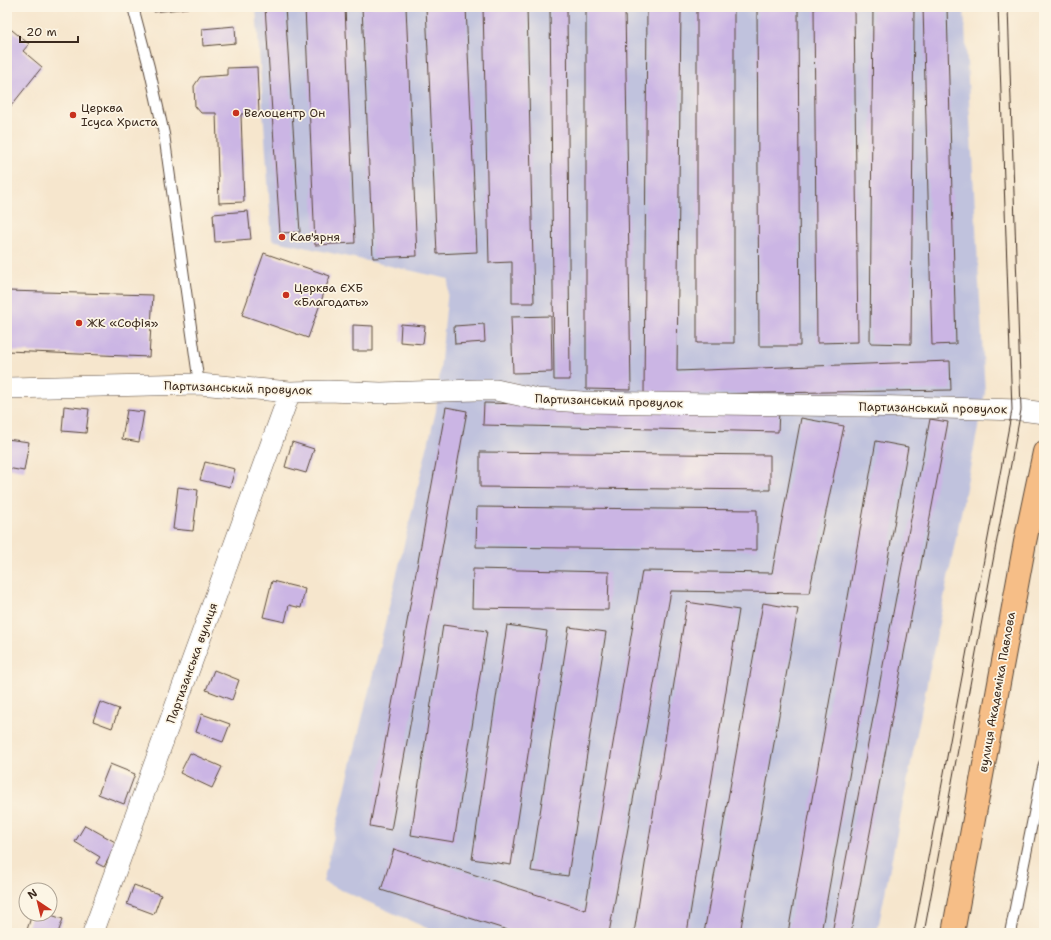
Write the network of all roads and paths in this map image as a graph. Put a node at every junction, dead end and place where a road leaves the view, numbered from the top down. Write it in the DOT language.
graph roads {
  1 [pos="134,7"];
  2 [pos="199,384"];
  3 [pos="7,388"];
  4 [pos="290,392"];
  5 [pos="1044,413"];
  6 [pos="1044,452"];
  7 [pos="1044,764"];
  8 [pos="93,933"];
  9 [pos="953,933"];
  10 [pos="1010,933"];
  1 -- 2 [label="lane"];
  2 -- 3 [label="street, Партизанський провулок"];
  2 -- 4 [label="street, Партизанський провулок"];
  4 -- 5 [label="street, Партизанський провулок"];
  4 -- 8 [label="street, Партизанська вулиця"];
  6 -- 9 [label="main road, вулиця Академіка Павлова"];
  7 -- 10 [label="lane"];
}
